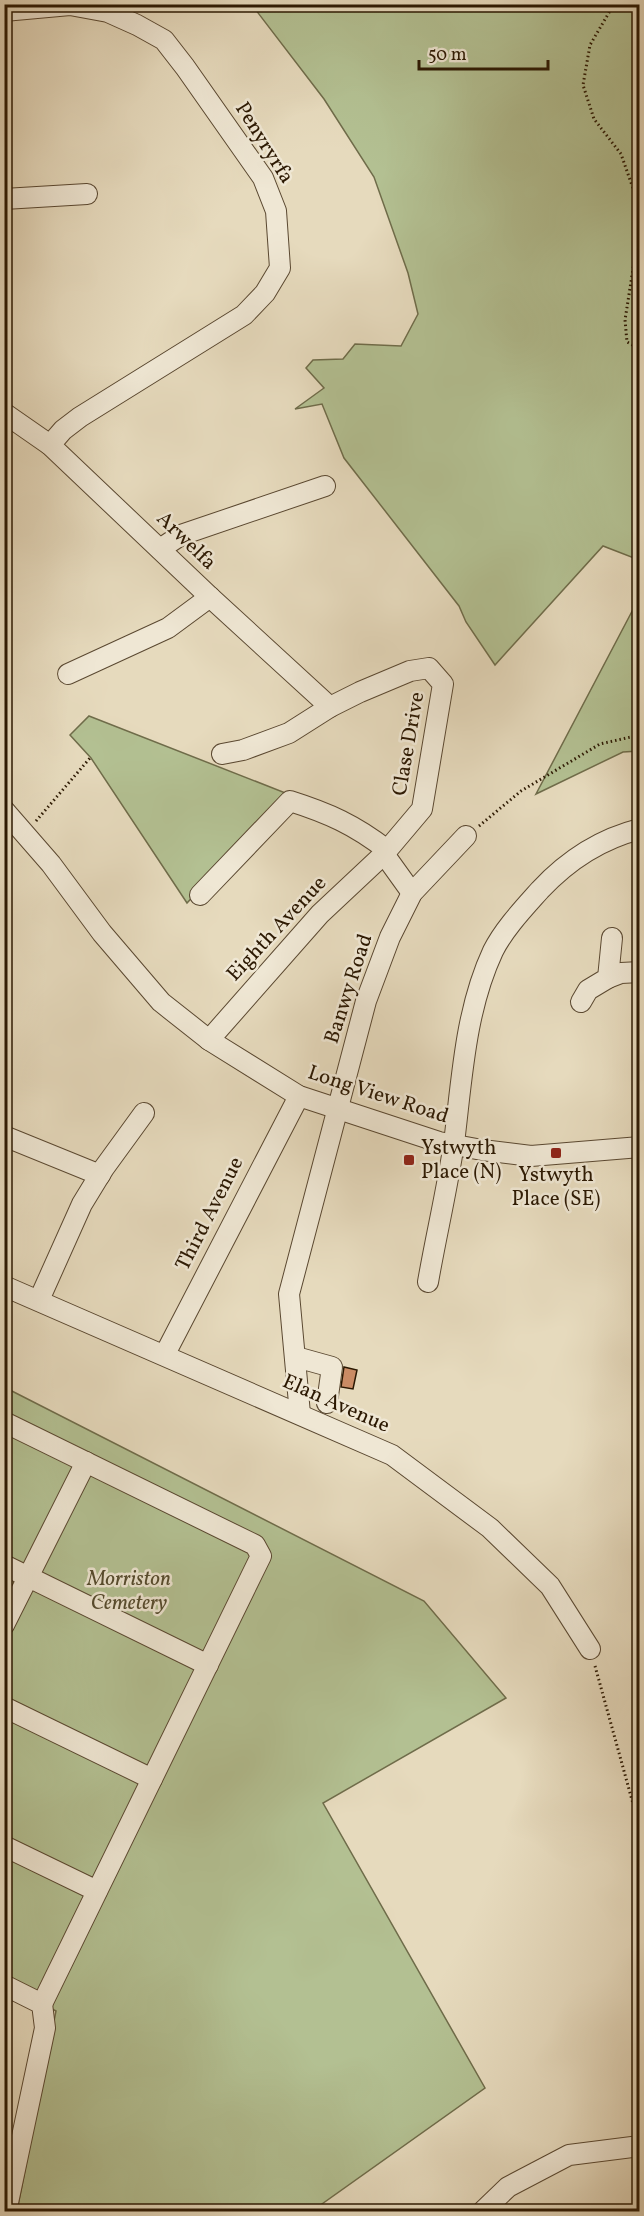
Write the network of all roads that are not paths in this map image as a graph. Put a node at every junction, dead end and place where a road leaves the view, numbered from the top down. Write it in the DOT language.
graph roads {
  1 [pos="4,11"];
  2 [pos="87,194"];
  3 [pos="4,198"];
  4 [pos="4,413"];
  5 [pos="50,445"];
  6 [pos="325,486"];
  7 [pos="160,549"];
  8 [pos="210,597"];
  9 [pos="68,674"];
  10 [pos="330,707"];
  11 [pos="222,754"];
  12 [pos="4,810"];
  13 [pos="639,829"];
  14 [pos="466,836"];
  15 [pos="385,852"];
  16 [pos="412,893"];
  17 [pos="200,895"];
  18 [pos="612,938"];
  19 [pos="639,972"];
  20 [pos="608,978"];
  21 [pos="580,1002"];
  22 [pos="209,1040"];
  23 [pos="299,1096"];
  24 [pos="339,1109"];
  25 [pos="144,1113"];
  26 [pos="4,1136"];
  27 [pos="453,1145"];
  28 [pos="639,1147"];
  29 [pos="100,1175"];
  30 [pos="428,1282"];
  31 [pos="4,1286"];
  32 [pos="39,1300"];
  33 [pos="165,1354"];
  34 [pos="296,1357"];
  35 [pos="327,1402"];
  36 [pos="300,1414"];
  37 [pos="4,1422"];
  38 [pos="86,1462"];
  39 [pos="4,1565"];
  40 [pos="28,1577"];
  41 [pos="4,1625"];
  42 [pos="590,1649"];
  43 [pos="208,1665"];
  44 [pos="4,1707"];
  45 [pos="152,1779"];
  46 [pos="4,1846"];
  47 [pos="97,1892"];
  48 [pos="4,1985"];
  49 [pos="42,2004"];
  50 [pos="639,2145"];
  51 [pos="6,2211"];
  52 [pos="482,2211"];
  1 -- 5 [label="street, Penyryrfa"];
  2 -- 3 [label="street"];
  4 -- 5 [label="street, Arwelfa"];
  5 -- 7 [label="street, Arwelfa"];
  6 -- 7 [label="street"];
  7 -- 8 [label="street, Arwelfa"];
  8 -- 9 [label="street"];
  8 -- 10 [label="street, Arwelfa"];
  10 -- 11 [label="street"];
  10 -- 15 [label="street, Clase Drive"];
  12 -- 22 [label="street, Long View Road"];
  13 -- 27 [label="street"];
  14 -- 16 [label="street, Banwy Road"];
  15 -- 16 [label="street"];
  15 -- 17 [label="street"];
  15 -- 22 [label="street, Eighth Avenue"];
  16 -- 24 [label="street, Banwy Road"];
  18 -- 20 [label="street"];
  19 -- 20 [label="street"];
  20 -- 21 [label="street"];
  22 -- 23 [label="street, Long View Road"];
  23 -- 24 [label="street, Long View Road"];
  23 -- 33 [label="street, Third Avenue"];
  24 -- 27 [label="street, Long View Road"];
  24 -- 34 [label="street, Banwy Road"];
  25 -- 29 [label="street"];
  26 -- 29 [label="street"];
  27 -- 28 [label="street, Long View Road"];
  27 -- 30 [label="street"];
  29 -- 32 [label="street"];
  31 -- 32 [label="street, Elan Avenue"];
  32 -- 33 [label="street, Elan Avenue"];
  33 -- 36 [label="street, Elan Avenue"];
  34 -- 35 [label="street"];
  34 -- 36 [label="street, Banwy Road"];
  36 -- 42 [label="street, Elan Avenue"];
  37 -- 38 [label="street"];
  38 -- 40 [label="street"];
  38 -- 43 [label="street"];
  39 -- 40 [label="street"];
  40 -- 41 [label="street"];
  40 -- 43 [label="street"];
  43 -- 45 [label="street"];
  44 -- 45 [label="street"];
  45 -- 47 [label="street"];
  46 -- 47 [label="street"];
  47 -- 49 [label="street"];
  48 -- 49 [label="street"];
  49 -- 51 [label="street"];
  50 -- 52 [label="street"];
}
